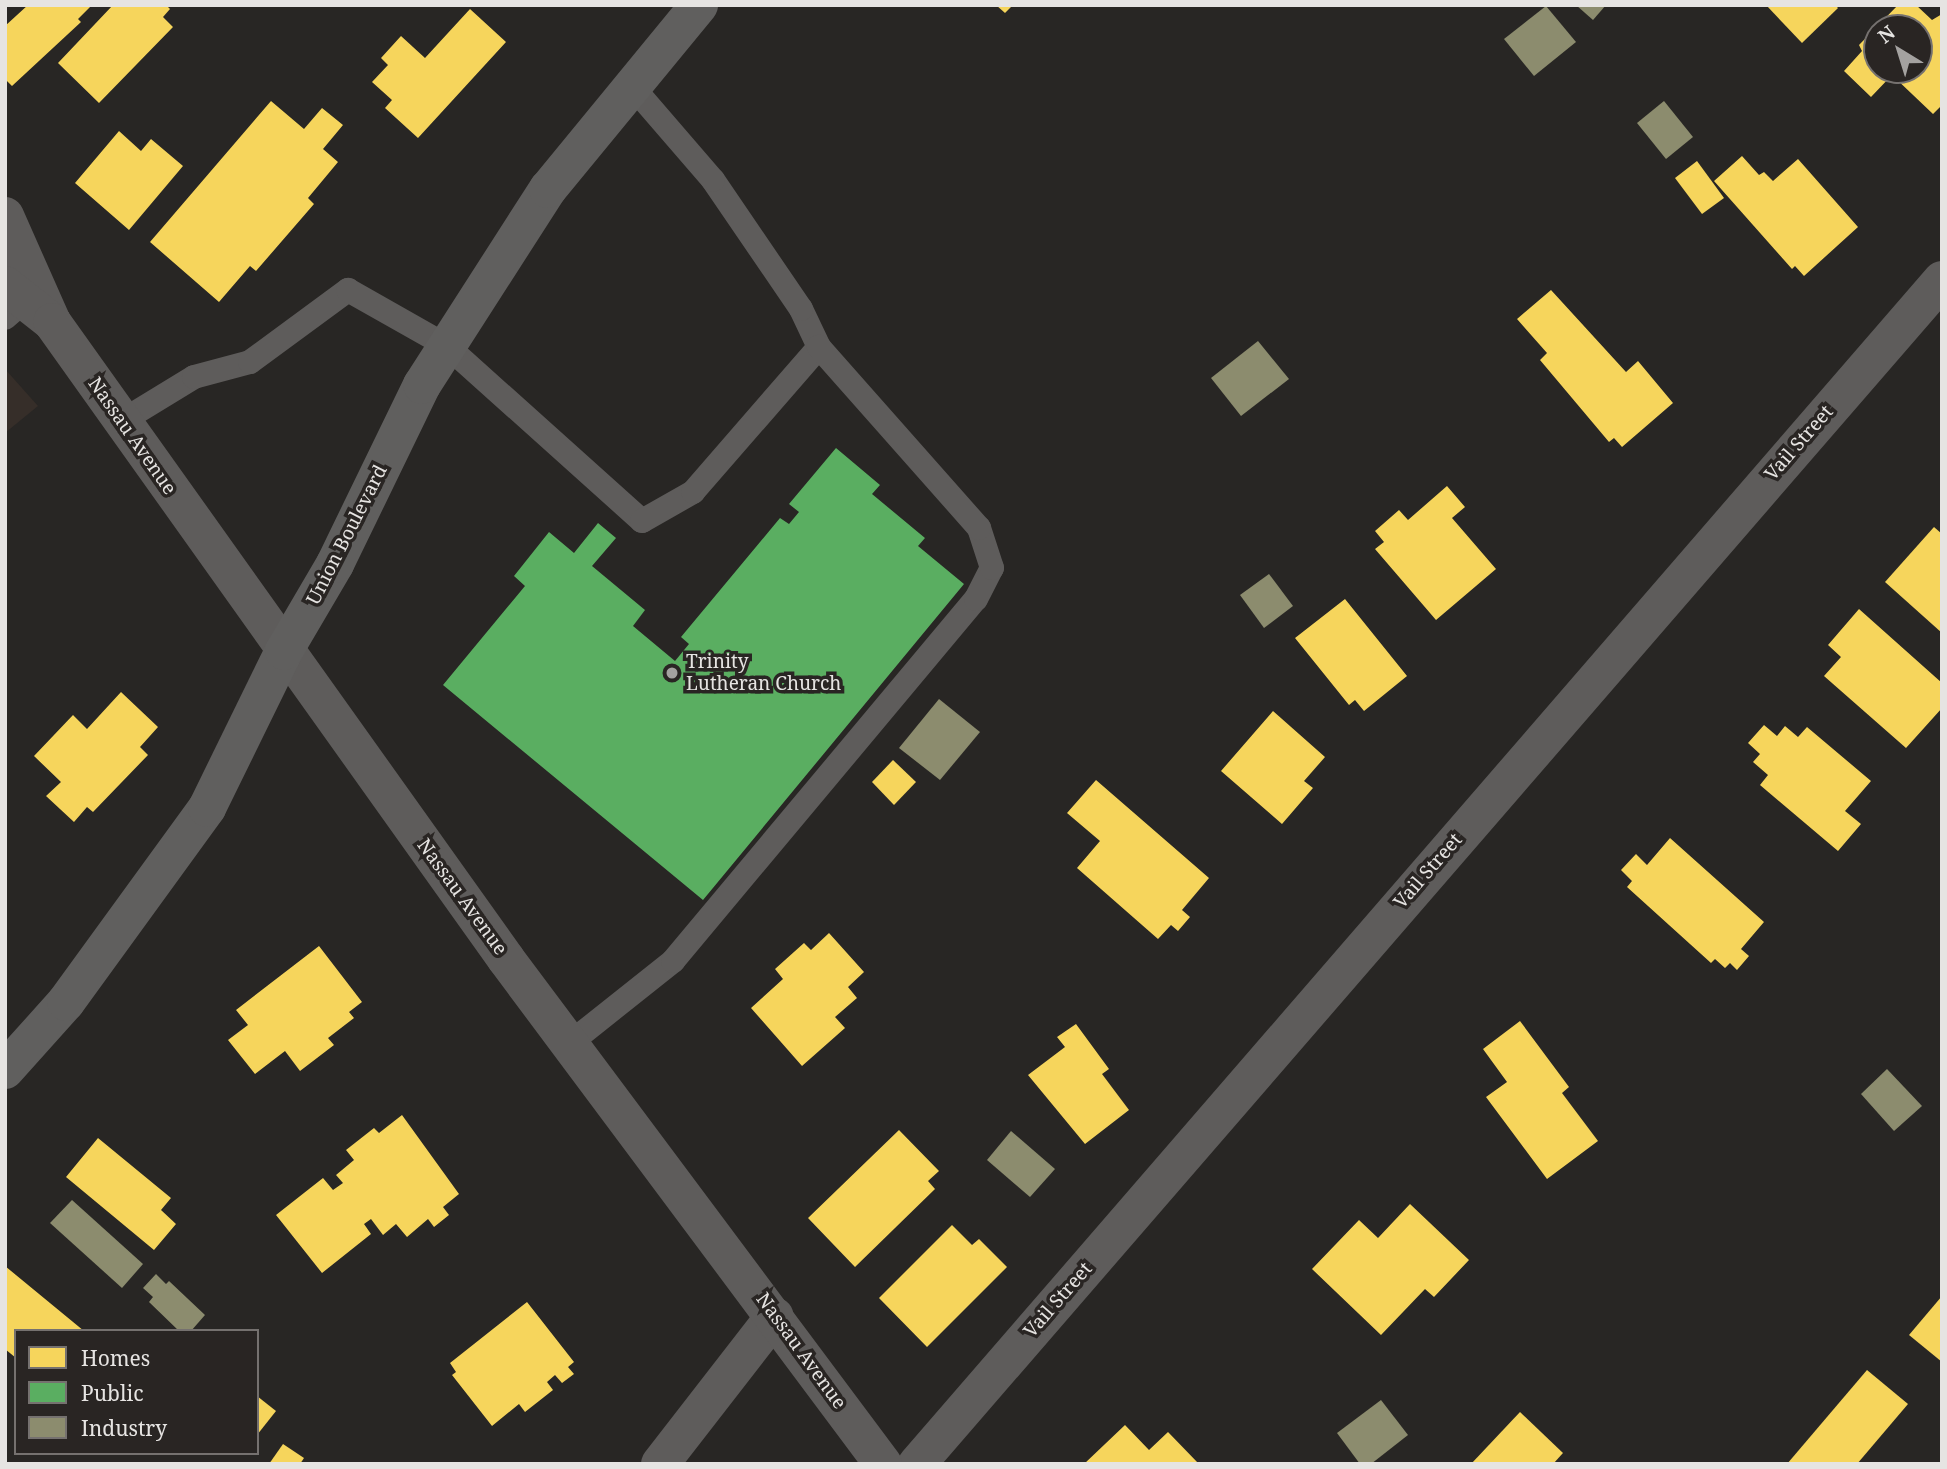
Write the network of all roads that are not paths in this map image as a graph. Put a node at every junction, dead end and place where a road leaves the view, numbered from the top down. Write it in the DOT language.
graph roads {
  1 [pos="699,5"];
  2 [pos="632,86"];
  3 [pos="5,216"];
  4 [pos="1942,281"];
  5 [pos="22,306"];
  6 [pos="447,346"];
  7 [pos="819,347"];
  8 [pos="122,421"];
  9 [pos="284,651"];
  10 [pos="570,1043"];
  11 [pos="5,1070"];
  12 [pos="775,1316"];
  13 [pos="660,1464"];
  14 [pos="883,1464"];
  15 [pos="917,1464"];
  1 -- 2 [label="main road, Union Boulevard"];
  2 -- 6 [label="main road, Union Boulevard"];
  2 -- 7 [label="lane"];
  3 -- 5 [label="street, Nassau Avenue"];
  4 -- 15 [label="street, Vail Street"];
  5 -- 8 [label="street, Nassau Avenue"];
  6 -- 7 [label="lane"];
  6 -- 8 [label="lane"];
  6 -- 9 [label="main road, Union Boulevard"];
  7 -- 10 [label="lane"];
  8 -- 9 [label="street, Nassau Avenue"];
  9 -- 10 [label="street, Nassau Avenue"];
  9 -- 11 [label="main road, Union Boulevard"];
  10 -- 12 [label="street, Nassau Avenue"];
  12 -- 13 [label="street"];
  12 -- 14 [label="street, Nassau Avenue"];
}
